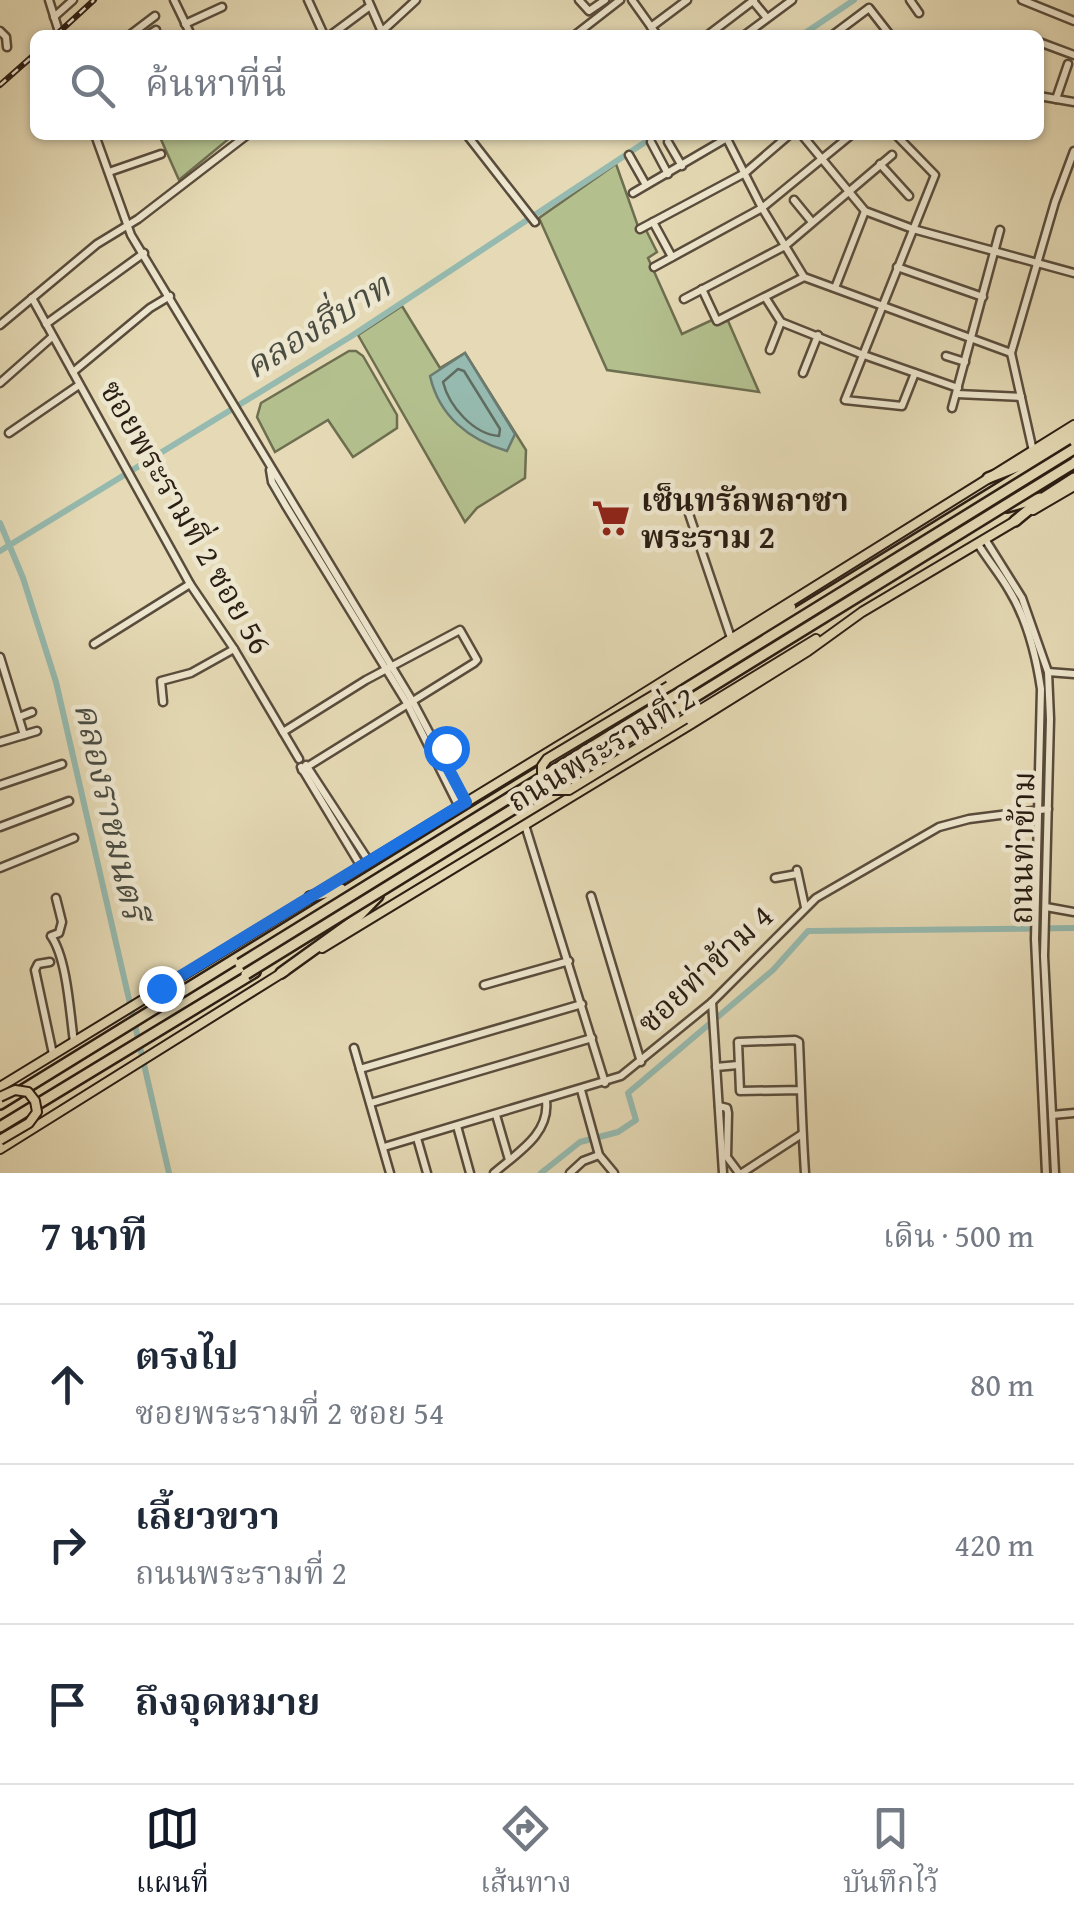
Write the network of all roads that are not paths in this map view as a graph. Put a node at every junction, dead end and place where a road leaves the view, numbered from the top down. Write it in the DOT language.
graph roads {
  1 [pos="49,0"];
  2 [pos="73,0"];
  3 [pos="174,0"];
  4 [pos="308,0"];
  5 [pos="416,0"];
  6 [pos="579,0"];
  7 [pos="605,0"];
  8 [pos="620,0"];
  9 [pos="632,0"];
  10 [pos="686,0"];
  11 [pos="754,0"];
  12 [pos="792,0"];
  13 [pos="910,0"];
  14 [pos="1022,0"];
  15 [pos="369,3"];
  16 [pos="222,7"];
  17 [pos="918,13"];
  18 [pos="155,16"];
  19 [pos="52,18"];
  20 [pos="767,18"];
  21 [pos="1074,20"];
  22 [pos="186,24"];
  23 [pos="652,27"];
  24 [pos="58,30"];
  25 [pos="137,30"];
  26 [pos="189,30"];
  27 [pos="325,30"];
  28 [pos="334,30"];
  29 [pos="379,30"];
  30 [pos="383,30"];
  31 [pos="581,30"];
  32 [pos="654,30"];
  33 [pos="715,30"];
  34 [pos="751,30"];
  35 [pos="839,30"];
  36 [pos="886,30"];
  37 [pos="0,31"];
  38 [pos="1044,44"];
  39 [pos="7,47"];
  40 [pos="1074,55"];
  41 [pos="1068,64"];
  42 [pos="1044,97"];
  43 [pos="1056,99"];
  44 [pos="1074,102"];
  45 [pos="97,140"];
  46 [pos="235,140"];
  47 [pos="471,140"];
  48 [pos="722,140"];
  49 [pos="730,140"];
  50 [pos="783,140"];
  51 [pos="806,140"];
  52 [pos="844,140"];
  53 [pos="901,140"];
  54 [pos="651,142"];
  55 [pos="668,142"];
  56 [pos="1074,151"];
  57 [pos="161,154"];
  58 [pos="629,155"];
  59 [pos="892,155"];
  60 [pos="820,158"];
  61 [pos="880,164"];
  62 [pos="682,166"];
  63 [pos="109,172"];
  64 [pos="745,173"];
  65 [pos="668,174"];
  66 [pos="646,185"];
  67 [pos="633,193"];
  68 [pos="849,193"];
  69 [pos="910,196"];
  70 [pos="794,200"];
  71 [pos="762,208"];
  72 [pos="865,212"];
  73 [pos="535,222"];
  74 [pos="653,222"];
  75 [pos="812,222"];
  76 [pos="129,225"];
  77 [pos="640,229"];
  78 [pos="913,229"];
  79 [pos="1000,230"];
  80 [pos="785,246"];
  81 [pos="995,252"];
  82 [pos="144,253"];
  83 [pos="672,257"];
  84 [pos="1037,264"];
  85 [pos="898,266"];
  86 [pos="654,267"];
  87 [pos="1074,273"];
  88 [pos="804,277"];
  89 [pos="835,288"];
  90 [pos="702,289"];
  91 [pos="170,296"];
  92 [pos="765,296"];
  93 [pos="983,297"];
  94 [pos="32,298"];
  95 [pos="684,299"];
  96 [pos="882,306"];
  97 [pos="782,322"];
  98 [pos="46,324"];
  99 [pos="0,325"];
  100 [pos="818,335"];
  101 [pos="52,337"];
  102 [pos="972,339"];
  103 [pos="770,350"];
  104 [pos="1011,353"];
  105 [pos="862,354"];
  106 [pos="946,356"];
  107 [pos="965,362"];
  108 [pos="73,372"];
  109 [pos="803,373"];
  110 [pos="915,373"];
  111 [pos="0,383"];
  112 [pos="79,385"];
  113 [pos="958,391"];
  114 [pos="1021,397"];
  115 [pos="952,408"];
  116 [pos="1074,424"];
  117 [pos="9,433"];
  118 [pos="1074,433"];
  119 [pos="1074,446"];
  120 [pos="1032,450"];
  121 [pos="1074,464"];
  122 [pos="1022,465"];
  123 [pos="988,478"];
  124 [pos="1074,478"];
  125 [pos="1074,486"];
  126 [pos="996,491"];
  127 [pos="1042,498"];
  128 [pos="1007,507"];
  129 [pos="688,511"];
  130 [pos="1015,521"];
  131 [pos="981,541"];
  132 [pos="1006,578"];
  133 [pos="190,584"];
  134 [pos="808,592"];
  135 [pos="846,622"];
  136 [pos="731,638"];
  137 [pos="94,644"];
  138 [pos="234,648"];
  139 [pos="0,657"];
  140 [pos="389,670"];
  141 [pos="1048,672"];
  142 [pos="1074,674"];
  143 [pos="164,702"];
  144 [pos="411,703"];
  145 [pos="32,712"];
  146 [pos="18,718"];
  147 [pos="0,727"];
  148 [pos="37,732"];
  149 [pos="283,732"];
  150 [pos="24,736"];
  151 [pos="2,741"];
  152 [pos="460,743"];
  153 [pos="438,749"];
  154 [pos="62,764"];
  155 [pos="305,768"];
  156 [pos="0,785"];
  157 [pos="69,801"];
  158 [pos="462,804"];
  159 [pos="1044,809"];
  160 [pos="525,825"];
  161 [pos="0,827"];
  162 [pos="74,838"];
  163 [pos="364,862"];
  164 [pos="0,868"];
  165 [pos="776,878"];
  166 [pos="363,881"];
  167 [pos="378,896"];
  168 [pos="590,896"];
  169 [pos="310,897"];
  170 [pos="56,898"];
  171 [pos="805,907"];
  172 [pos="1045,907"];
  173 [pos="1074,912"];
  174 [pos="1040,929"];
  175 [pos="50,962"];
  176 [pos="569,962"];
  177 [pos="240,964"];
  178 [pos="281,973"];
  179 [pos="246,974"];
  180 [pos="484,985"];
  181 [pos="712,1002"];
  182 [pos="582,1004"];
  183 [pos="592,1038"];
  184 [pos="74,1042"];
  185 [pos="354,1048"];
  186 [pos="53,1054"];
  187 [pos="640,1062"];
  188 [pos="738,1066"];
  189 [pos="716,1067"];
  190 [pos="360,1069"];
  191 [pos="605,1083"];
  192 [pos="0,1086"];
  193 [pos="581,1090"];
  194 [pos="801,1090"];
  195 [pos="0,1100"];
  196 [pos="546,1100"];
  197 [pos="370,1103"];
  198 [pos="718,1106"];
  199 [pos="1074,1112"];
  200 [pos="496,1115"];
  201 [pos="1052,1115"];
  202 [pos="0,1126"];
  203 [pos="457,1126"];
  204 [pos="802,1134"];
  205 [pos="416,1138"];
  206 [pos="0,1140"];
  207 [pos="384,1147"];
  208 [pos="0,1149"];
  209 [pos="599,1154"];
  210 [pos="509,1160"];
  211 [pos="390,1173"];
  212 [pos="427,1173"];
  213 [pos="470,1173"];
  214 [pos="494,1173"];
  215 [pos="570,1173"];
  216 [pos="614,1173"];
  217 [pos="722,1173"];
  218 [pos="741,1173"];
  219 [pos="805,1173"];
  220 [pos="1046,1173"];
  221 [pos="1055,1173"];
  1 -- 19 [label="street"];
  2 -- 19 [label="street"];
  3 -- 22 [label="street"];
  4 -- 27 [label="street"];
  5 -- 30 [label="street"];
  6 -- 7 [label="street"];
  8 -- 31 [label="street"];
  9 -- 23 [label="street"];
  10 -- 23 [label="street"];
  11 -- 20 [label="street"];
  11 -- 33 [label="street"];
  12 -- 20 [label="street"];
  13 -- 17 [label="street"];
  14 -- 21 [label="street"];
  15 -- 28 [label="street"];
  15 -- 29 [label="street"];
  16 -- 22 [label="street"];
  18 -- 25 [label="street"];
  19 -- 24 [label="street"];
  20 -- 34 [label="street"];
  22 -- 26 [label="street"];
  23 -- 32 [label="street"];
  35 -- 36 [label="street"];
  37 -- 39 [label="street"];
  38 -- 40 [label="street"];
  41 -- 43 [label="street"];
  42 -- 43 [label="street"];
  43 -- 44 [label="street"];
  45 -- 63 [label="street"];
  46 -- 76 [label="street"];
  47 -- 73 [label="street"];
  48 -- 62 [label="street"];
  49 -- 64 [label="street"];
  50 -- 64 [label="street"];
  51 -- 60 [label="street"];
  52 -- 60 [label="street"];
  53 -- 78 [label="street"];
  54 -- 65 [label="street"];
  55 -- 62 [label="street"];
  56 -- 84 [label="street"];
  57 -- 63 [label="street"];
  58 -- 66 [label="street"];
  59 -- 61 [label="street"];
  60 -- 68 [label="street"];
  60 -- 71 [label="street"];
  61 -- 68 [label="street"];
  61 -- 69 [label="street"];
  62 -- 65 [label="street"];
  63 -- 76 [label="street"];
  64 -- 71 [label="street"];
  64 -- 74 [label="street"];
  65 -- 66 [label="street"];
  66 -- 67 [label="street"];
  68 -- 72 [label="street"];
  68 -- 75 [label="street"];
  70 -- 75 [label="street"];
  71 -- 80 [label="street"];
  71 -- 83 [label="street"];
  72 -- 78 [label="street"];
  72 -- 89 [label="street"];
  74 -- 77 [label="street"];
  74 -- 83 [label="street"];
  75 -- 80 [label="street"];
  76 -- 82 [label="street"];
  76 -- 94 [label="street"];
  78 -- 81 [label="street"];
  78 -- 85 [label="street"];
  79 -- 81 [label="street"];
  80 -- 88 [label="street"];
  80 -- 90 [label="street"];
  81 -- 84 [label="street"];
  81 -- 93 [label="street"];
  82 -- 91 [label="street"];
  82 -- 98 [label="street"];
  83 -- 86 [label="street"];
  84 -- 87 [label="street"];
  84 -- 104 [label="street"];
  85 -- 93 [label="street"];
  85 -- 96 [label="street"];
  88 -- 89 [label="street"];
  88 -- 92 [label="street"];
  89 -- 96 [label="street"];
  90 -- 92 [label="street"];
  90 -- 95 [label="street"];
  91 -- 108 [label="street"];
  91 -- 140 [label="street"];
  92 -- 97 [label="street"];
  93 -- 102 [label="street"];
  94 -- 98 [label="street, ซอยพระรามที่ 2 ซอย 56"];
  94 -- 99 [label="street"];
  96 -- 102 [label="street"];
  96 -- 105 [label="street"];
  97 -- 100 [label="street"];
  97 -- 103 [label="street"];
  98 -- 101 [label="street, ซอยพระรามที่ 2 ซอย 56"];
  100 -- 105 [label="street"];
  100 -- 109 [label="street"];
  101 -- 108 [label="street, ซอยพระรามที่ 2 ซอย 56"];
  101 -- 111 [label="street"];
  102 -- 104 [label="street"];
  102 -- 107 [label="street"];
  104 -- 114 [label="street"];
  105 -- 110 [label="street"];
  105 -- 110 [label="street"];
  106 -- 107 [label="street"];
  107 -- 113 [label="street"];
  108 -- 112 [label="street, ซอยพระรามที่ 2 ซอย 56"];
  110 -- 113 [label="street"];
  112 -- 117 [label="street"];
  112 -- 133 [label="street, ซอยพระรามที่ 2 ซอย 56"];
  113 -- 114 [label="street"];
  113 -- 115 [label="street"];
  114 -- 120 [label="street"];
  116 -- 120 [label="main road, ถนนพระรามที่ 2"];
  118 -- 122 [label="highway"];
  119 -- 126 [label="highway, ถนนพระรามที่ 2"];
  119 -- 177 [label="highway, bridge"];
  120 -- 123 [label="main road, ถนนพระรามที่ 2"];
  121 -- 128 [label="highway, ถนนพระรามที่ 2"];
  121 -- 179 [label="highway, bridge"];
  122 -- 123 [label="highway"];
  122 -- 126 [label="highway"];
  123 -- 134 [label="main road, ถนนพระรามที่ 2"];
  124 -- 127 [label="highway"];
  125 -- 130 [label="main road, ถนนพระรามที่ 2"];
  126 -- 166 [label="highway, ถนนพระรามที่ 2"];
  127 -- 128 [label="highway"];
  127 -- 130 [label="highway"];
  128 -- 167 [label="highway, ถนนพระรามที่ 2"];
  129 -- 136 [label="street"];
  130 -- 131 [label="main road, ถนนพระรามที่ 2"];
  131 -- 132 [label="street, ถนนท่าข้าม"];
  131 -- 135 [label="main road, ถนนพระรามที่ 2"];
  132 -- 141 [label="street, ถนนท่าข้าม"];
  132 -- 159 [label="street, ถนนท่าข้าม"];
  133 -- 137 [label="street"];
  133 -- 138 [label="street, ซอยพระรามที่ 2 ซอย 56"];
  134 -- 135 [label="main road, bridge"];
  134 -- 136 [label="main road, ถนนพระรามที่ 2"];
  135 -- 160 [label="main road, ถนนพระรามที่ 2"];
  136 -- 158 [label="main road, ถนนพระรามที่ 2"];
  138 -- 143 [label="street"];
  138 -- 149 [label="street, ซอยพระรามที่ 2 ซอย 56"];
  139 -- 146 [label="street"];
  140 -- 144 [label="street"];
  140 -- 144 [label="street"];
  140 -- 149 [label="street"];
  141 -- 142 [label="street"];
  141 -- 159 [label="street, ถนนท่าข้าม"];
  144 -- 153 [label="street"];
  144 -- 155 [label="street"];
  144 -- 158 [label="street"];
  145 -- 146 [label="street"];
  146 -- 150 [label="street"];
  147 -- 151 [label="street"];
  148 -- 150 [label="street"];
  149 -- 155 [label="street, ซอยพระรามที่ 2 ซอย 56"];
  150 -- 151 [label="street"];
  152 -- 153 [label="street"];
  153 -- 158 [label="street"];
  154 -- 156 [label="street"];
  155 -- 163 [label="street, ซอยพระรามที่ 2 ซอย 56"];
  157 -- 161 [label="street"];
  158 -- 163 [label="main road, ถนนพระรามที่ 2"];
  159 -- 171 [label="street, ซอยท่าข้าม 4"];
  159 -- 172 [label="street, ถนนท่าข้าม"];
  159 -- 174 [label="street, ถนนท่าข้าม"];
  160 -- 176 [label="street"];
  160 -- 178 [label="main road, ถนนพระรามที่ 2"];
  162 -- 164 [label="street"];
  163 -- 169 [label="main road, ถนนพระรามที่ 2"];
  165 -- 171 [label="street"];
  166 -- 169 [label="highway"];
  166 -- 195 [label="highway, ถนนพระรามที่ 2"];
  167 -- 178 [label="highway"];
  167 -- 202 [label="highway, ถนนพระรามที่ 2"];
  168 -- 187 [label="street"];
  169 -- 184 [label="main road, ถนนพระรามที่ 2"];
  170 -- 184 [label="street"];
  171 -- 181 [label="street, ซอยท่าข้าม 4"];
  172 -- 173 [label="street"];
  172 -- 174 [label="street, ถนนท่าข้าม"];
  174 -- 201 [label="street, ถนนท่าข้าม"];
  174 -- 220 [label="street, ถนนท่าข้าม"];
  175 -- 186 [label="street"];
  176 -- 180 [label="street"];
  176 -- 182 [label="street"];
  178 -- 208 [label="main road, ถนนพระรามที่ 2"];
  181 -- 187 [label="street, ซอยท่าข้าม 4"];
  181 -- 189 [label="street"];
  182 -- 183 [label="street"];
  182 -- 190 [label="street"];
  183 -- 191 [label="street"];
  183 -- 197 [label="street"];
  184 -- 186 [label="main road, ถนนพระรามที่ 2"];
  185 -- 190 [label="street"];
  186 -- 192 [label="main road, ถนนพระรามที่ 2"];
  187 -- 191 [label="street, ซอยท่าข้าม 4"];
  188 -- 189 [label="street"];
  188 -- 194 [label="street"];
  188 -- 194 [label="street"];
  189 -- 198 [label="street"];
  190 -- 197 [label="street"];
  191 -- 193 [label="street, ซอยท่าข้าม 4"];
  193 -- 196 [label="street, ซอยท่าข้าม 4"];
  193 -- 209 [label="street"];
  194 -- 204 [label="street"];
  195 -- 206 [label="main road, bridge"];
  196 -- 200 [label="street, ซอยท่าข้าม 4"];
  196 -- 210 [label="street"];
  197 -- 207 [label="street"];
  198 -- 217 [label="street"];
  198 -- 218 [label="street"];
  199 -- 201 [label="street"];
  200 -- 203 [label="street, ซอยท่าข้าม 4"];
  200 -- 210 [label="street"];
  201 -- 221 [label="street, ถนนท่าข้าม"];
  203 -- 205 [label="street, ซอยท่าข้าม 4"];
  203 -- 213 [label="street"];
  204 -- 218 [label="street"];
  204 -- 219 [label="street"];
  205 -- 207 [label="street, ซอยท่าข้าม 4"];
  205 -- 212 [label="street"];
  207 -- 211 [label="street"];
  209 -- 215 [label="street"];
  209 -- 216 [label="street"];
  210 -- 214 [label="street"];
}
